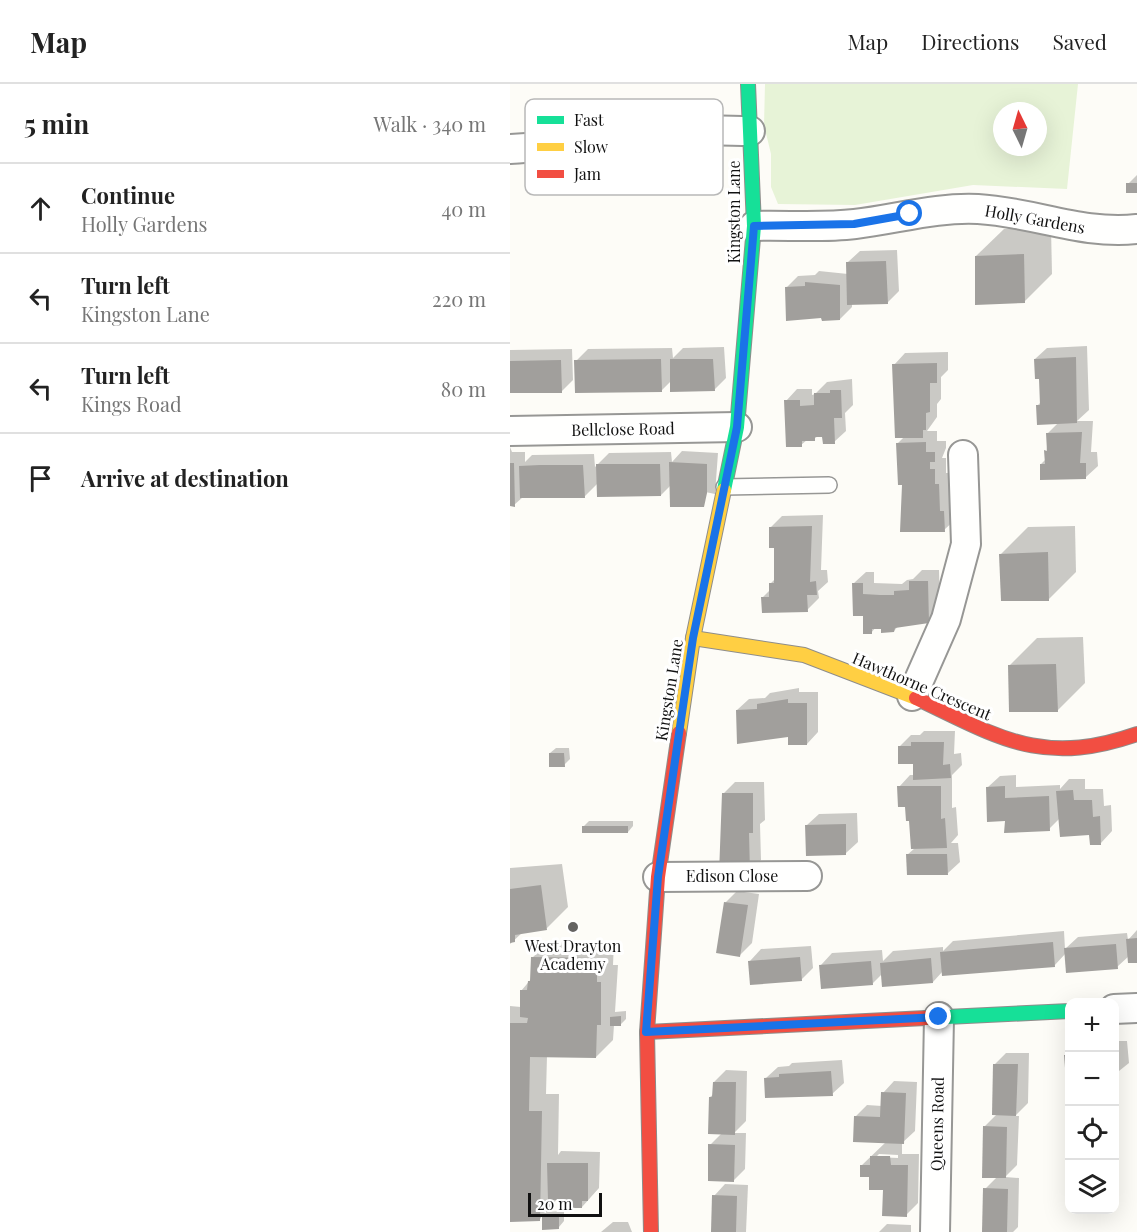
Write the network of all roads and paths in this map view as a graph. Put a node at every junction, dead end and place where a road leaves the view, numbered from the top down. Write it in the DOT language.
graph roads {
  1 [pos="748,84"];
  2 [pos="723,131"];
  3 [pos="750,131"];
  4 [pos="525,148"];
  5 [pos="510,149"];
  6 [pos="754,226"];
  7 [pos="1137,229"];
  8 [pos="737,427"];
  9 [pos="510,431"];
  10 [pos="963,455"];
  11 [pos="830,485"];
  12 [pos="724,487"];
  13 [pos="693,638"];
  14 [pos="912,696"];
  15 [pos="1137,734"];
  16 [pos="807,876"];
  17 [pos="658,877"];
  18 [pos="1137,1008"];
  19 [pos="1119,1009"];
  20 [pos="1065,1011"];
  21 [pos="939,1017"];
  22 [pos="646,1032"];
  23 [pos="651,1232"];
  24 [pos="935,1232"];
  1 -- 3 [label="street, Kingston Lane"];
  2 -- 3 [label="street"];
  3 -- 6 [label="street, Kingston Lane"];
  4 -- 5 [label="street"];
  6 -- 7 [label="street, Holly Gardens"];
  6 -- 8 [label="street, Kingston Lane"];
  8 -- 9 [label="street, Bellclose Road"];
  8 -- 12 [label="street, Kingston Lane"];
  10 -- 14 [label="street"];
  11 -- 12 [label="lane"];
  12 -- 13 [label="street, Kingston Lane"];
  13 -- 14 [label="street, Hawthorne Crescent"];
  13 -- 17 [label="street, Kingston Lane"];
  14 -- 15 [label="street, Hawthorne Crescent"];
  16 -- 17 [label="street, Edison Close"];
  17 -- 22 [label="street, Kingston Lane"];
  18 -- 19 [label="street"];
  20 -- 21 [label="street"];
  21 -- 22 [label="street"];
  21 -- 24 [label="street, Queens Road"];
  22 -- 23 [label="street, Kingston Lane"];
}
